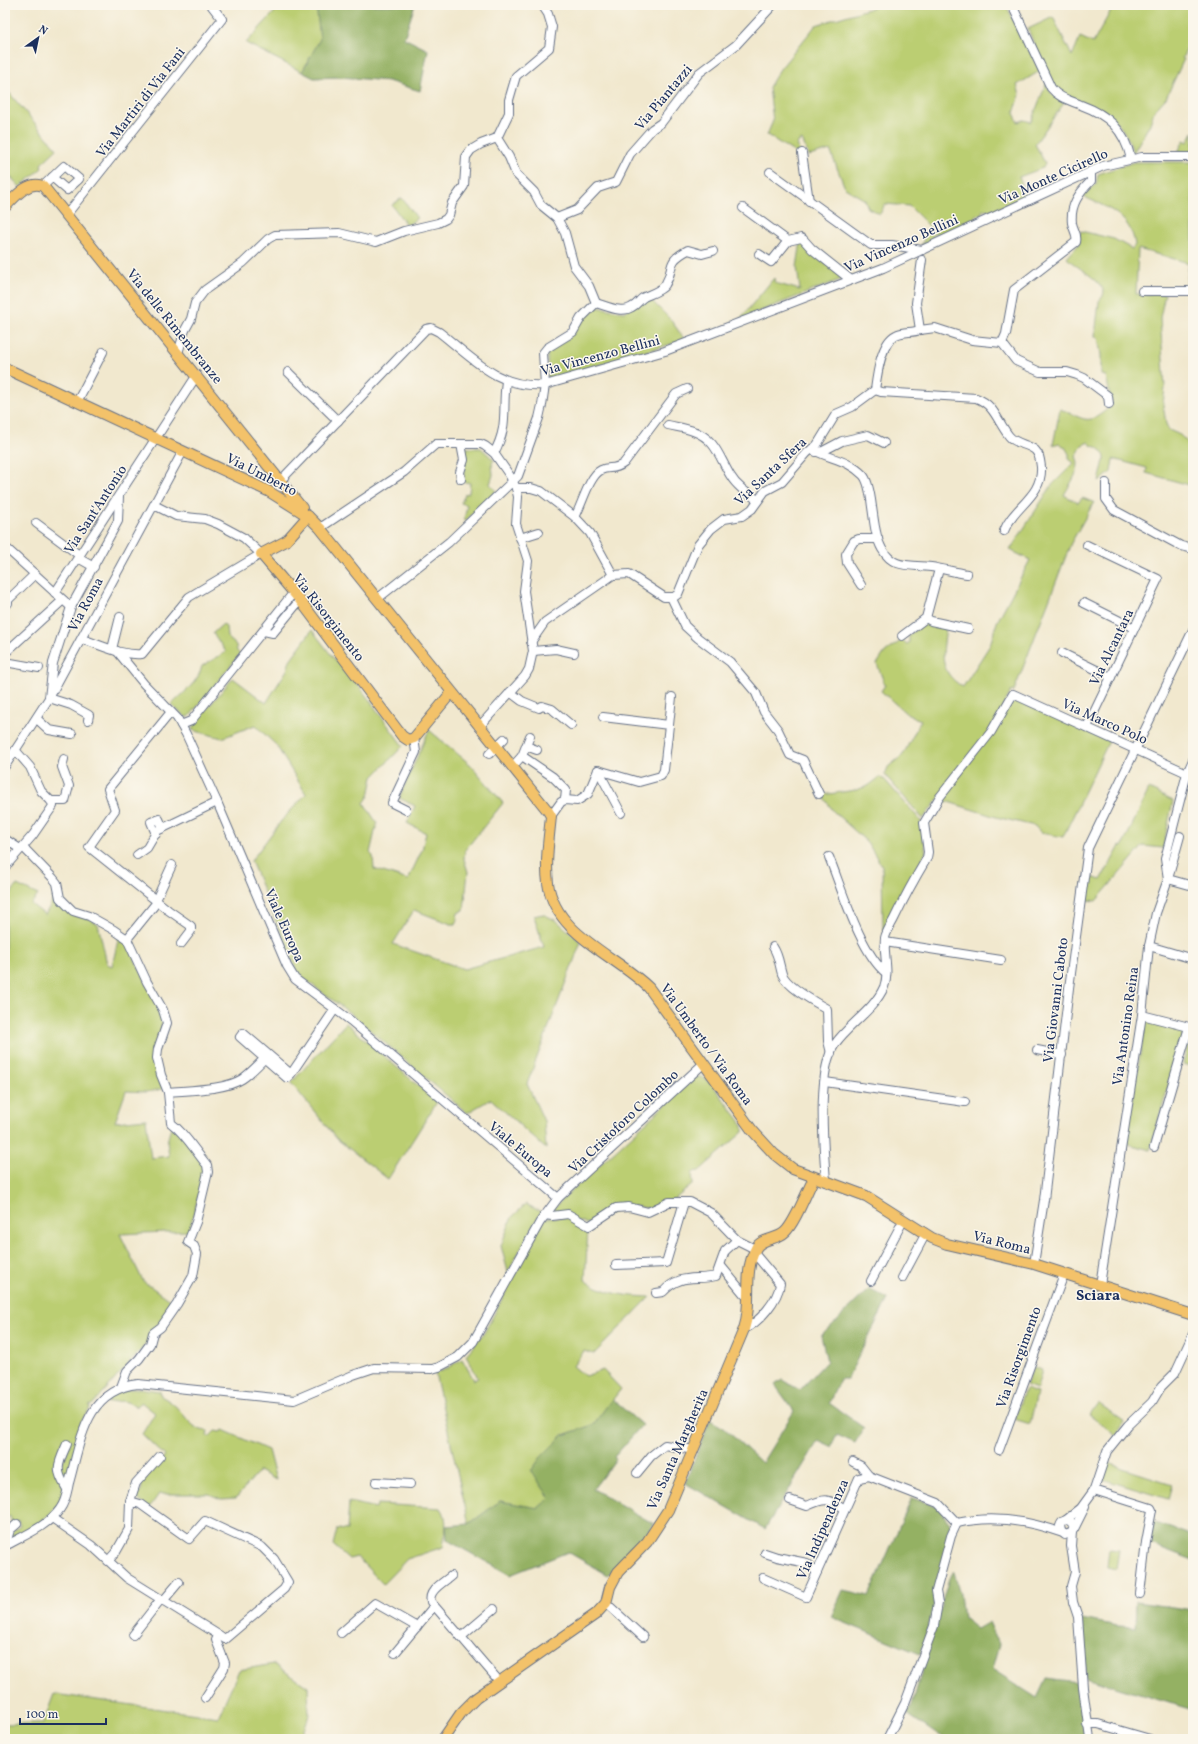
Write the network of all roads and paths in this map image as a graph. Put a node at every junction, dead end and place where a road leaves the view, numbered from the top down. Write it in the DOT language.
graph roads {
  1 [pos="211,5"];
  2 [pos="542,5"];
  3 [pos="773,5"];
  4 [pos="1012,5"];
  5 [pos="497,138"];
  6 [pos="802,153"];
  7 [pos="1193,157"];
  8 [pos="1131,159"];
  9 [pos="1090,171"];
  10 [pos="770,172"];
  11 [pos="52,176"];
  12 [pos="40,184"];
  13 [pos="7,200"];
  14 [pos="809,201"];
  15 [pos="743,208"];
  16 [pos="67,214"];
  17 [pos="557,218"];
  18 [pos="974,225"];
  19 [pos="788,241"];
  20 [pos="713,250"];
  21 [pos="922,250"];
  22 [pos="759,254"];
  23 [pos="922,260"];
  24 [pos="851,280"];
  25 [pos="1142,291"];
  26 [pos="1193,291"];
  27 [pos="596,303"];
  28 [pos="920,330"];
  29 [pos="1002,343"];
  30 [pos="103,352"];
  31 [pos="178,353"];
  32 [pos="5,368"];
  33 [pos="288,372"];
  34 [pos="197,375"];
  35 [pos="506,381"];
  36 [pos="545,385"];
  37 [pos="687,390"];
  38 [pos="875,390"];
  39 [pos="77,402"];
  40 [pos="1109,404"];
  41 [pos="338,421"];
  42 [pos="668,425"];
  43 [pos="156,439"];
  44 [pos="884,443"];
  45 [pos="461,444"];
  46 [pos="183,451"];
  47 [pos="814,451"];
  48 [pos="494,453"];
  49 [pos="284,477"];
  50 [pos="461,479"];
  51 [pos="1106,483"];
  52 [pos="516,485"];
  53 [pos="288,490"];
  54 [pos="501,490"];
  55 [pos="119,496"];
  56 [pos="280,496"];
  57 [pos="758,500"];
  58 [pos="154,505"];
  59 [pos="308,516"];
  60 [pos="575,517"];
  61 [pos="36,523"];
  62 [pos="320,528"];
  63 [pos="1004,531"];
  64 [pos="538,532"];
  65 [pos="520,538"];
  66 [pos="878,538"];
  67 [pos="1087,545"];
  68 [pos="5,547"];
  69 [pos="1193,549"];
  70 [pos="261,554"];
  71 [pos="79,557"];
  72 [pos="94,567"];
  73 [pos="939,569"];
  74 [pos="34,574"];
  75 [pos="967,574"];
  76 [pos="613,575"];
  77 [pos="861,585"];
  78 [pos="55,593"];
  79 [pos="297,596"];
  80 [pos="377,599"];
  81 [pos="672,599"];
  82 [pos="63,600"];
  83 [pos="8,603"];
  84 [pos="1084,604"];
  85 [pos="71,606"];
  86 [pos="120,617"];
  87 [pos="926,618"];
  88 [pos="1134,628"];
  89 [pos="968,630"];
  90 [pos="1193,630"];
  91 [pos="902,636"];
  92 [pos="82,639"];
  93 [pos="531,642"];
  94 [pos="114,650"];
  95 [pos="533,651"];
  96 [pos="5,653"];
  97 [pos="574,653"];
  98 [pos="1062,653"];
  99 [pos="142,654"];
  100 [pos="5,662"];
  101 [pos="129,665"];
  102 [pos="39,668"];
  103 [pos="1111,677"];
  104 [pos="452,692"];
  105 [pos="510,692"];
  106 [pos="672,697"];
  107 [pos="49,698"];
  108 [pos="171,712"];
  109 [pos="603,717"];
  110 [pos="37,719"];
  111 [pos="88,720"];
  112 [pos="181,725"];
  113 [pos="571,725"];
  114 [pos="669,725"];
  115 [pos="1087,726"];
  116 [pos="479,727"];
  117 [pos="72,734"];
  118 [pos="530,736"];
  119 [pos="410,738"];
  120 [pos="504,739"];
  121 [pos="526,746"];
  122 [pos="494,749"];
  123 [pos="1135,749"];
  124 [pos="537,750"];
  125 [pos="16,751"];
  126 [pos="522,756"];
  127 [pos="64,759"];
  128 [pos="1193,760"];
  129 [pos="5,766"];
  130 [pos="512,768"];
  131 [pos="598,770"];
  132 [pos="1187,773"];
  133 [pos="819,794"];
  134 [pos="565,800"];
  135 [pos="51,801"];
  136 [pos="217,802"];
  137 [pos="406,810"];
  138 [pos="621,813"];
  139 [pos="551,816"];
  140 [pos="1180,836"];
  141 [pos="5,839"];
  142 [pos="22,848"];
  143 [pos="137,855"];
  144 [pos="829,857"];
  145 [pos="172,865"];
  146 [pos="5,867"];
  147 [pos="1168,879"];
  148 [pos="1193,886"];
  149 [pos="156,901"];
  150 [pos="126,939"];
  151 [pos="885,942"];
  152 [pos="181,944"];
  153 [pos="1149,946"];
  154 [pos="773,947"];
  155 [pos="1193,959"];
  156 [pos="1002,960"];
  157 [pos="886,973"];
  158 [pos="335,1009"];
  159 [pos="1142,1014"];
  160 [pos="1191,1028"];
  161 [pos="1037,1050"];
  162 [pos="830,1053"];
  163 [pos="1062,1055"];
  164 [pos="703,1064"];
  165 [pos="825,1082"];
  166 [pos="168,1092"];
  167 [pos="965,1102"];
  168 [pos="1154,1147"];
  169 [pos="814,1178"];
  170 [pos="826,1182"];
  171 [pos="558,1198"];
  172 [pos="684,1202"];
  173 [pos="544,1215"];
  174 [pos="903,1221"];
  175 [pos="925,1235"];
  176 [pos="737,1240"];
  177 [pos="755,1251"];
  178 [pos="1034,1264"];
  179 [pos="616,1266"];
  180 [pos="721,1266"];
  181 [pos="1064,1274"];
  182 [pos="902,1278"];
  183 [pos="872,1281"];
  184 [pos="1100,1285"];
  185 [pos="656,1292"];
  186 [pos="748,1296"];
  187 [pos="1193,1315"];
  188 [pos="744,1330"];
  189 [pos="1193,1334"];
  190 [pos="121,1387"];
  191 [pos="67,1444"];
  192 [pos="694,1450"];
  193 [pos="999,1450"];
  194 [pos="160,1456"];
  195 [pos="852,1462"];
  196 [pos="637,1472"];
  197 [pos="869,1476"];
  198 [pos="376,1482"];
  199 [pos="410,1484"];
  200 [pos="67,1489"];
  201 [pos="1094,1490"];
  202 [pos="790,1500"];
  203 [pos="130,1501"];
  204 [pos="1087,1501"];
  205 [pos="845,1509"];
  206 [pos="50,1520"];
  207 [pos="1064,1521"];
  208 [pos="957,1523"];
  209 [pos="17,1524"];
  210 [pos="1041,1525"];
  211 [pos="1068,1532"];
  212 [pos="5,1546"];
  213 [pos="765,1553"];
  214 [pos="108,1561"];
  215 [pos="817,1572"];
  216 [pos="451,1576"];
  217 [pos="763,1578"];
  218 [pos="179,1582"];
  219 [pos="1140,1594"];
  220 [pos="162,1600"];
  221 [pos="606,1603"];
  222 [pos="434,1606"];
  223 [pos="494,1609"];
  224 [pos="417,1627"];
  225 [pos="341,1634"];
  226 [pos="133,1635"];
  227 [pos="219,1635"];
  228 [pos="461,1637"];
  229 [pos="643,1637"];
  230 [pos="395,1652"];
  231 [pos="499,1681"];
  232 [pos="205,1698"];
  233 [pos="1087,1724"];
  234 [pos="443,1739"];
  235 [pos="887,1739"];
  236 [pos="1090,1739"];
  237 [pos="1150,1739"];
  1 -- 16 [label="street, Via Martiri di Via Fani"];
  2 -- 5 [label="street"];
  3 -- 17 [label="street, Via Piantazzi"];
  4 -- 8 [label="street"];
  5 -- 17 [label="street"];
  5 -- 31 [label="street"];
  6 -- 14 [label="street"];
  7 -- 8 [label="street, Via Monte Cicirello"];
  8 -- 9 [label="street, Via Monte Cicirello"];
  9 -- 18 [label="street, Via Monte Cicirello"];
  9 -- 29 [label="street"];
  10 -- 14 [label="street"];
  11 -- 12 [label="street"];
  12 -- 13 [label="main road"];
  12 -- 16 [label="main road, Via delle Rimembranze"];
  14 -- 21 [label="street"];
  15 -- 19 [label="street"];
  16 -- 31 [label="main road, Via delle Rimembranze"];
  17 -- 27 [label="street"];
  18 -- 21 [label="street, Via Vincenzo Bellini"];
  19 -- 22 [label="street"];
  19 -- 24 [label="street"];
  20 -- 27 [label="street"];
  21 -- 24 [label="street, Via Vincenzo Bellini"];
  23 -- 28 [label="street"];
  24 -- 36 [label="street, Via Vincenzo Bellini"];
  25 -- 26 [label="street"];
  27 -- 36 [label="street"];
  28 -- 29 [label="street"];
  28 -- 38 [label="street"];
  29 -- 40 [label="street"];
  30 -- 39 [label="street"];
  31 -- 34 [label="main road, Via delle Rimembranze"];
  32 -- 39 [label="main road, Via Umberto"];
  33 -- 41 [label="street"];
  34 -- 43 [label="street, Via Sant'Antonio"];
  34 -- 49 [label="main road, Via delle Rimembranze"];
  35 -- 36 [label="street, Via Vincenzo Bellini"];
  35 -- 41 [label="street, Via Vincenzo Bellini"];
  35 -- 48 [label="street"];
  36 -- 52 [label="street"];
  37 -- 60 [label="street"];
  38 -- 47 [label="street, Via Santa Sfera"];
  38 -- 63 [label="street"];
  39 -- 43 [label="main road, Via Umberto"];
  41 -- 49 [label="street, Via Vincenzo Bellini"];
  42 -- 57 [label="street"];
  43 -- 46 [label="main road, Via Umberto"];
  43 -- 55 [label="street, Via Sant'Antonio"];
  44 -- 47 [label="street"];
  45 -- 48 [label="street"];
  45 -- 50 [label="street"];
  45 -- 62 [label="street"];
  46 -- 56 [label="main road, Via Umberto"];
  46 -- 58 [label="street, Via Roma"];
  47 -- 57 [label="street, Via Santa Sfera"];
  47 -- 66 [label="street"];
  48 -- 52 [label="street"];
  49 -- 53 [label="main road, Via delle Rimembranze"];
  51 -- 69 [label="street"];
  52 -- 54 [label="street"];
  52 -- 54 [label="street"];
  52 -- 60 [label="street"];
  52 -- 65 [label="street"];
  53 -- 56 [label="main road"];
  53 -- 59 [label="main road, Via delle Rimembranze"];
  54 -- 80 [label="street"];
  55 -- 71 [label="street, Via Sant'Antonio"];
  55 -- 72 [label="street"];
  56 -- 59 [label="main road, Via Umberto"];
  57 -- 81 [label="street, Via Santa Sfera"];
  58 -- 70 [label="street, Via Risorgimento"];
  58 -- 92 [label="street, Via Roma"];
  59 -- 62 [label="main road, Via Umberto"];
  59 -- 70 [label="main road"];
  60 -- 76 [label="street"];
  61 -- 71 [label="street"];
  62 -- 80 [label="main road, Via Umberto"];
  64 -- 65 [label="street"];
  65 -- 93 [label="street"];
  66 -- 73 [label="street"];
  66 -- 77 [label="street"];
  67 -- 88 [label="street, Via Alcantara"];
  68 -- 74 [label="street"];
  70 -- 79 [label="main road, Via Risorgimento"];
  70 -- 99 [label="street"];
  71 -- 72 [label="street"];
  71 -- 78 [label="street, Via Sant'Antonio"];
  72 -- 85 [label="street"];
  73 -- 75 [label="street"];
  73 -- 87 [label="street"];
  74 -- 78 [label="street"];
  74 -- 83 [label="street"];
  76 -- 81 [label="street"];
  76 -- 93 [label="street"];
  78 -- 82 [label="street"];
  79 -- 112 [label="street"];
  79 -- 119 [label="main road, Via Risorgimento"];
  80 -- 104 [label="main road, Via Umberto"];
  81 -- 133 [label="street"];
  82 -- 85 [label="street"];
  82 -- 96 [label="street"];
  84 -- 88 [label="street"];
  85 -- 107 [label="street"];
  86 -- 94 [label="street"];
  87 -- 89 [label="street"];
  87 -- 91 [label="street"];
  88 -- 103 [label="street, Via Alcantara"];
  90 -- 123 [label="street, Via Giovanni Caboto"];
  92 -- 94 [label="street"];
  92 -- 107 [label="street, Via Roma"];
  93 -- 95 [label="street"];
  94 -- 99 [label="street"];
  94 -- 101 [label="street, Viale Europa"];
  95 -- 97 [label="street"];
  95 -- 105 [label="street"];
  98 -- 103 [label="street"];
  99 -- 101 [label="street"];
  100 -- 102 [label="street"];
  101 -- 108 [label="street, Viale Europa"];
  103 -- 115 [label="street, Via Alcantara"];
  104 -- 116 [label="main road, Via Umberto"];
  104 -- 119 [label="main road"];
  105 -- 113 [label="street"];
  105 -- 116 [label="street"];
  106 -- 114 [label="street"];
  107 -- 110 [label="street, Via Roma"];
  107 -- 111 [label="street"];
  108 -- 112 [label="street, Viale Europa"];
  108 -- 149 [label="street"];
  109 -- 114 [label="street"];
  110 -- 117 [label="street"];
  110 -- 125 [label="street, Via Roma"];
  112 -- 136 [label="street, Viale Europa"];
  114 -- 131 [label="street"];
  115 -- 123 [label="street, Via Marco Polo"];
  115 -- 151 [label="street, Via Marco Polo"];
  116 -- 122 [label="main road, Via Umberto"];
  118 -- 121 [label="street"];
  119 -- 137 [label="street"];
  120 -- 122 [label="street"];
  121 -- 124 [label="street"];
  121 -- 126 [label="street"];
  122 -- 130 [label="main road, Via Umberto"];
  123 -- 132 [label="street, Via Marco Polo"];
  123 -- 163 [label="street, Via Giovanni Caboto"];
  125 -- 129 [label="street, Via Roma"];
  125 -- 135 [label="street"];
  126 -- 130 [label="street"];
  126 -- 134 [label="street"];
  127 -- 135 [label="street"];
  128 -- 132 [label="street, Via Antonino Reina"];
  130 -- 139 [label="main road, Via Umberto"];
  131 -- 134 [label="street"];
  131 -- 138 [label="street"];
  132 -- 147 [label="street, Via Antonino Reina"];
  134 -- 139 [label="street"];
  135 -- 142 [label="street"];
  136 -- 143 [label="street"];
  136 -- 158 [label="street, Viale Europa"];
  139 -- 164 [label="main road, Via Umberto / Via Roma"];
  140 -- 147 [label="street"];
  141 -- 142 [label="street"];
  142 -- 146 [label="street"];
  142 -- 150 [label="street"];
  144 -- 157 [label="street"];
  145 -- 149 [label="street"];
  147 -- 148 [label="street"];
  147 -- 153 [label="street, Via Antonino Reina"];
  149 -- 150 [label="street"];
  149 -- 152 [label="street"];
  150 -- 166 [label="street"];
  151 -- 156 [label="street"];
  151 -- 157 [label="street"];
  153 -- 155 [label="street"];
  153 -- 159 [label="street, Via Antonino Reina"];
  154 -- 162 [label="street"];
  157 -- 162 [label="street"];
  158 -- 166 [label="street"];
  158 -- 171 [label="street, Viale Europa"];
  159 -- 160 [label="street"];
  159 -- 184 [label="street, Via Antonino Reina"];
  160 -- 168 [label="street"];
  161 -- 163 [label="street"];
  162 -- 165 [label="street"];
  163 -- 178 [label="street, Via Giovanni Caboto"];
  164 -- 169 [label="main road, Via Umberto / Via Roma"];
  164 -- 171 [label="street, Via Cristoforo Colombo"];
  165 -- 167 [label="street"];
  165 -- 170 [label="street"];
  166 -- 190 [label="street"];
  169 -- 170 [label="main road, Via Roma"];
  169 -- 177 [label="main road"];
  170 -- 174 [label="main road, Via Roma"];
  171 -- 173 [label="street, Via Cristoforo Colombo"];
  172 -- 173 [label="street"];
  172 -- 176 [label="street"];
  172 -- 179 [label="street"];
  173 -- 190 [label="street, Via Cristoforo Colombo"];
  174 -- 175 [label="main road, Via Roma"];
  174 -- 183 [label="street"];
  175 -- 178 [label="main road, Via Roma"];
  175 -- 182 [label="street"];
  176 -- 177 [label="street"];
  176 -- 180 [label="street"];
  177 -- 186 [label="main road, Via Santa Margherita"];
  177 -- 188 [label="street"];
  178 -- 181 [label="main road, Via Roma"];
  180 -- 185 [label="street"];
  180 -- 186 [label="street"];
  181 -- 184 [label="main road, Via Roma"];
  181 -- 193 [label="street, Via Risorgimento"];
  184 -- 187 [label="main road, Via Roma"];
  186 -- 188 [label="main road, Via Santa Margherita"];
  188 -- 192 [label="main road, Via Santa Margherita"];
  189 -- 201 [label="street"];
  190 -- 200 [label="street"];
  191 -- 200 [label="street"];
  192 -- 196 [label="street"];
  192 -- 221 [label="main road, Via Santa Margherita"];
  194 -- 203 [label="street"];
  195 -- 197 [label="street"];
  197 -- 205 [label="street, Via Indipendenza"];
  197 -- 208 [label="street, Via Indipendenza"];
  198 -- 199 [label="street"];
  200 -- 206 [label="street"];
  201 -- 204 [label="street"];
  201 -- 219 [label="street"];
  202 -- 205 [label="street"];
  203 -- 214 [label="street"];
  203 -- 227 [label="street"];
  204 -- 207 [label="street"];
  204 -- 211 [label="street"];
  205 -- 215 [label="street, Via Indipendenza"];
  206 -- 212 [label="street"];
  206 -- 214 [label="street"];
  207 -- 210 [label="street"];
  207 -- 211 [label="street"];
  207 -- 211 [label="street"];
  208 -- 210 [label="street"];
  208 -- 235 [label="street"];
  209 -- 212 [label="street"];
  210 -- 211 [label="street"];
  211 -- 233 [label="street"];
  213 -- 215 [label="street"];
  214 -- 220 [label="street"];
  215 -- 217 [label="street, Via Indipendenza"];
  216 -- 222 [label="street"];
  218 -- 220 [label="street"];
  220 -- 226 [label="street"];
  220 -- 227 [label="street"];
  221 -- 229 [label="street"];
  221 -- 231 [label="main road"];
  222 -- 224 [label="street"];
  222 -- 228 [label="street"];
  223 -- 228 [label="street"];
  224 -- 225 [label="street"];
  224 -- 230 [label="street"];
  227 -- 232 [label="street"];
  228 -- 231 [label="street"];
  231 -- 234 [label="main road"];
  233 -- 236 [label="street"];
  233 -- 237 [label="street"];
}
